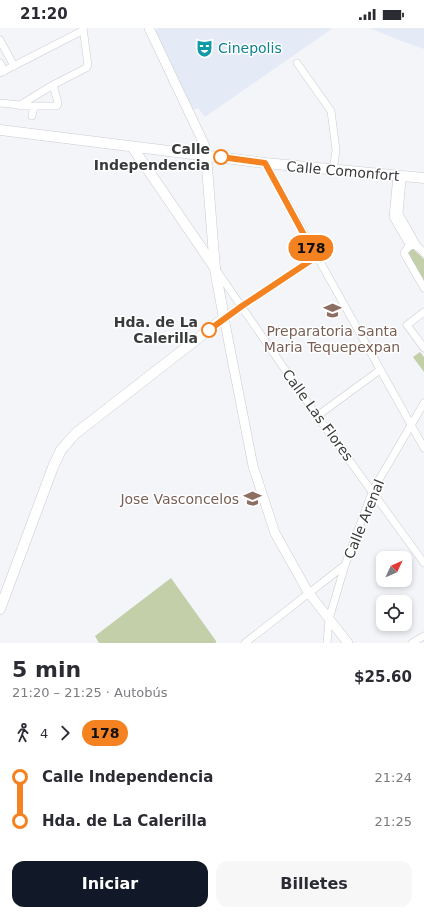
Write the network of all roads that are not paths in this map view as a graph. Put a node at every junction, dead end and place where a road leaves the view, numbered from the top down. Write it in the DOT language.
graph roads {
  1 [pos="149,28"];
  2 [pos="83,30"];
  3 [pos="0,40"];
  4 [pos="0,63"];
  5 [pos="296,63"];
  6 [pos="14,66"];
  7 [pos="2,72"];
  8 [pos="53,85"];
  9 [pos="0,103"];
  10 [pos="20,106"];
  11 [pos="34,107"];
  12 [pos="32,116"];
  13 [pos="0,130"];
  14 [pos="133,148"];
  15 [pos="206,155"];
  16 [pos="265,163"];
  17 [pos="333,171"];
  18 [pos="400,176"];
  19 [pos="424,178"];
  20 [pos="414,246"];
  21 [pos="424,253"];
  22 [pos="316,257"];
  23 [pos="215,269"];
  24 [pos="424,288"];
  25 [pos="242,306"];
  26 [pos="424,312"];
  27 [pos="224,318"];
  28 [pos="424,348"];
  29 [pos="380,370"];
  30 [pos="424,403"];
  31 [pos="317,416"];
  32 [pos="410,424"];
  33 [pos="424,448"];
  34 [pos="373,490"];
  35 [pos="424,563"];
  36 [pos="345,565"];
  37 [pos="308,592"];
  38 [pos="0,608"];
  39 [pos="329,619"];
  40 [pos="245,643"];
  41 [pos="327,643"];
  42 [pos="348,643"];
  1 -- 15 [label="street"];
  2 -- 6 [label="street"];
  2 -- 8 [label="street"];
  3 -- 6 [label="street"];
  4 -- 7 [label="street"];
  5 -- 17 [label="street"];
  6 -- 7 [label="street"];
  8 -- 10 [label="street"];
  8 -- 11 [label="street"];
  9 -- 10 [label="street"];
  10 -- 11 [label="street"];
  11 -- 12 [label="street"];
  13 -- 14 [label="main road, Calle Comonfort"];
  14 -- 15 [label="main road, Calle Comonfort"];
  14 -- 23 [label="main road, Calle Las Flores"];
  15 -- 16 [label="main road, Calle Comonfort"];
  15 -- 23 [label="main road"];
  16 -- 17 [label="main road, Calle Comonfort"];
  16 -- 22 [label="street"];
  17 -- 18 [label="main road, Calle Comonfort"];
  18 -- 19 [label="main road, Calle Comonfort"];
  18 -- 20 [label="street"];
  18 -- 20 [label="street"];
  20 -- 21 [label="street"];
  20 -- 24 [label="street"];
  22 -- 25 [label="street"];
  22 -- 29 [label="street"];
  23 -- 25 [label="street, Calle Las Flores"];
  23 -- 27 [label="main road"];
  25 -- 27 [label="street"];
  25 -- 31 [label="street, Calle Las Flores"];
  26 -- 28 [label="street"];
  27 -- 37 [label="street"];
  27 -- 38 [label="main road"];
  29 -- 31 [label="street"];
  29 -- 32 [label="street"];
  30 -- 32 [label="street, Calle Arenal"];
  31 -- 34 [label="street, Calle Las Flores"];
  32 -- 33 [label="street"];
  32 -- 34 [label="street, Calle Arenal"];
  34 -- 35 [label="street, Calle Las Flores"];
  34 -- 36 [label="street, Calle Arenal"];
  36 -- 37 [label="street"];
  36 -- 39 [label="street, Calle Arenal"];
  37 -- 39 [label="street"];
  37 -- 40 [label="street"];
  39 -- 41 [label="street, Calle Arenal"];
  39 -- 42 [label="street"];
}
